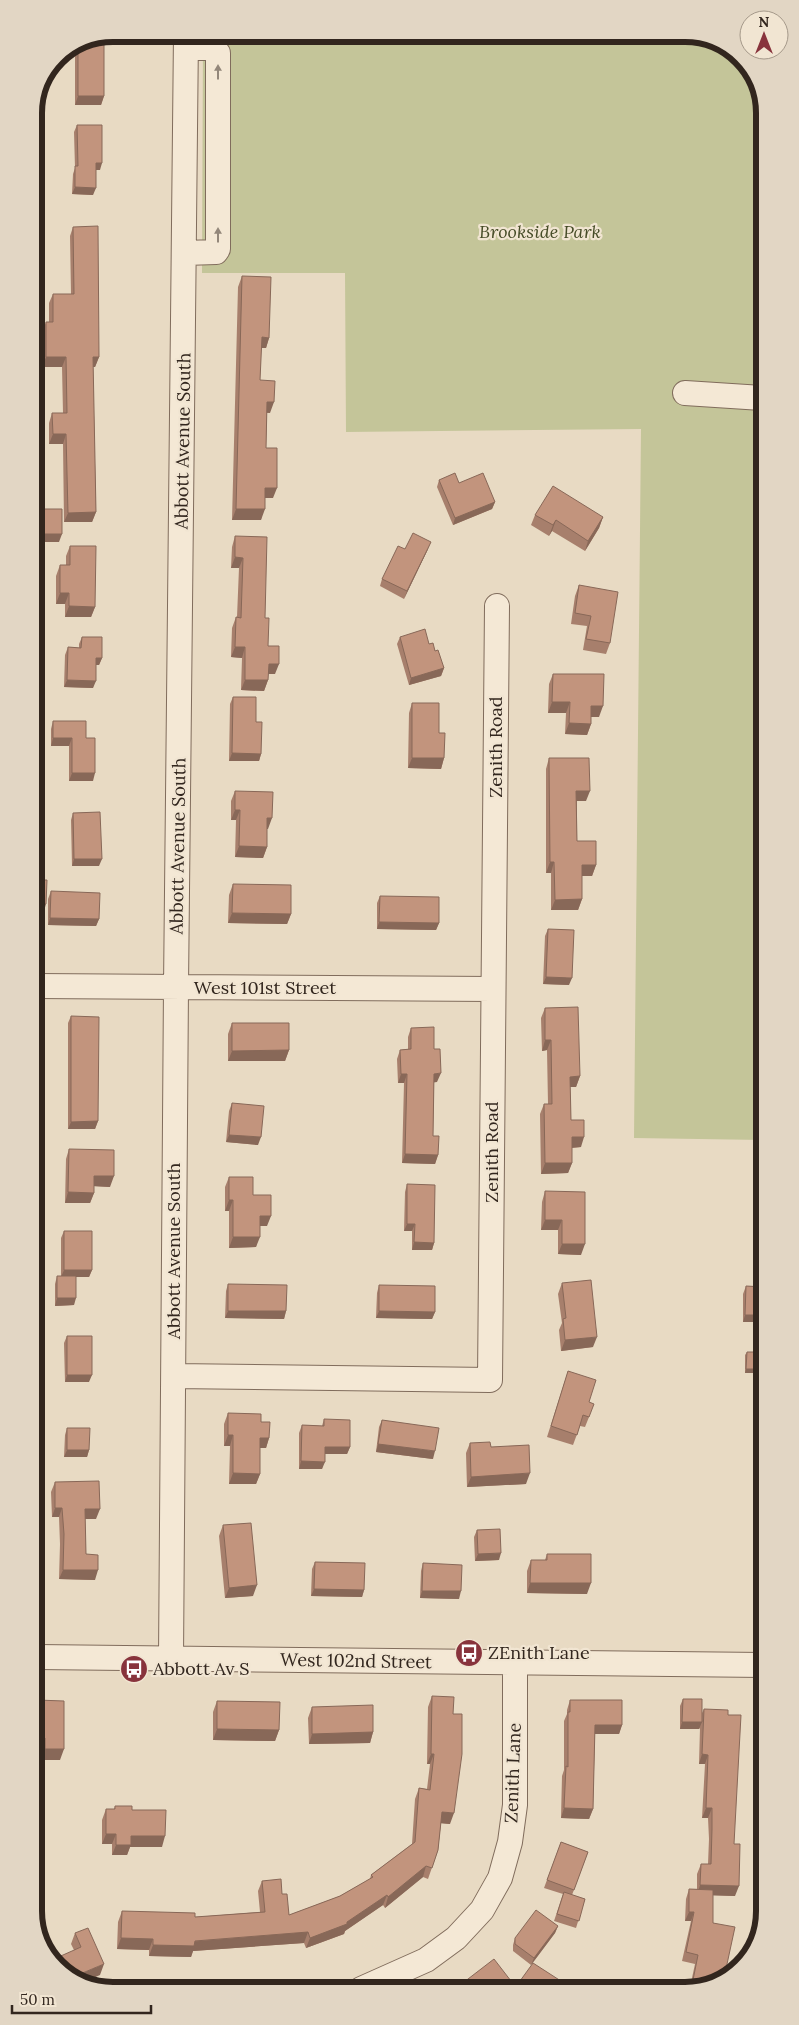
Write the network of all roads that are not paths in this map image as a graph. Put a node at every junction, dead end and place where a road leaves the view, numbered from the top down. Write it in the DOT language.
graph roads {
  1 [pos="186,43"];
  2 [pos="193,43"];
  3 [pos="185,253"];
  4 [pos="685,393"];
  5 [pos="756,398"];
  6 [pos="497,606"];
  7 [pos="43,986"];
  8 [pos="176,987"];
  9 [pos="494,989"];
  10 [pos="174,1376"];
  11 [pos="42,1657"];
  12 [pos="170,1659"];
  13 [pos="515,1663"];
  14 [pos="756,1665"];
  15 [pos="377,1982"];
  1 -- 3 [label="street, Abbott Avenue South"];
  3 -- 2 [label="street, one-way"];
  3 -- 8 [label="street, Abbott Avenue South"];
  4 -- 5 [label="street"];
  6 -- 9 [label="street, Zenith Road"];
  7 -- 8 [label="street, West 101st Street"];
  8 -- 9 [label="street, West 101st Street"];
  8 -- 10 [label="street, Abbott Avenue South"];
  9 -- 10 [label="street, Zenith Road"];
  10 -- 12 [label="street, Abbott Avenue South"];
  11 -- 12 [label="street, West 102nd Street"];
  12 -- 13 [label="street, West 102nd Street"];
  13 -- 14 [label="street, West 102nd Street"];
  13 -- 15 [label="street, Zenith Lane"];
}
